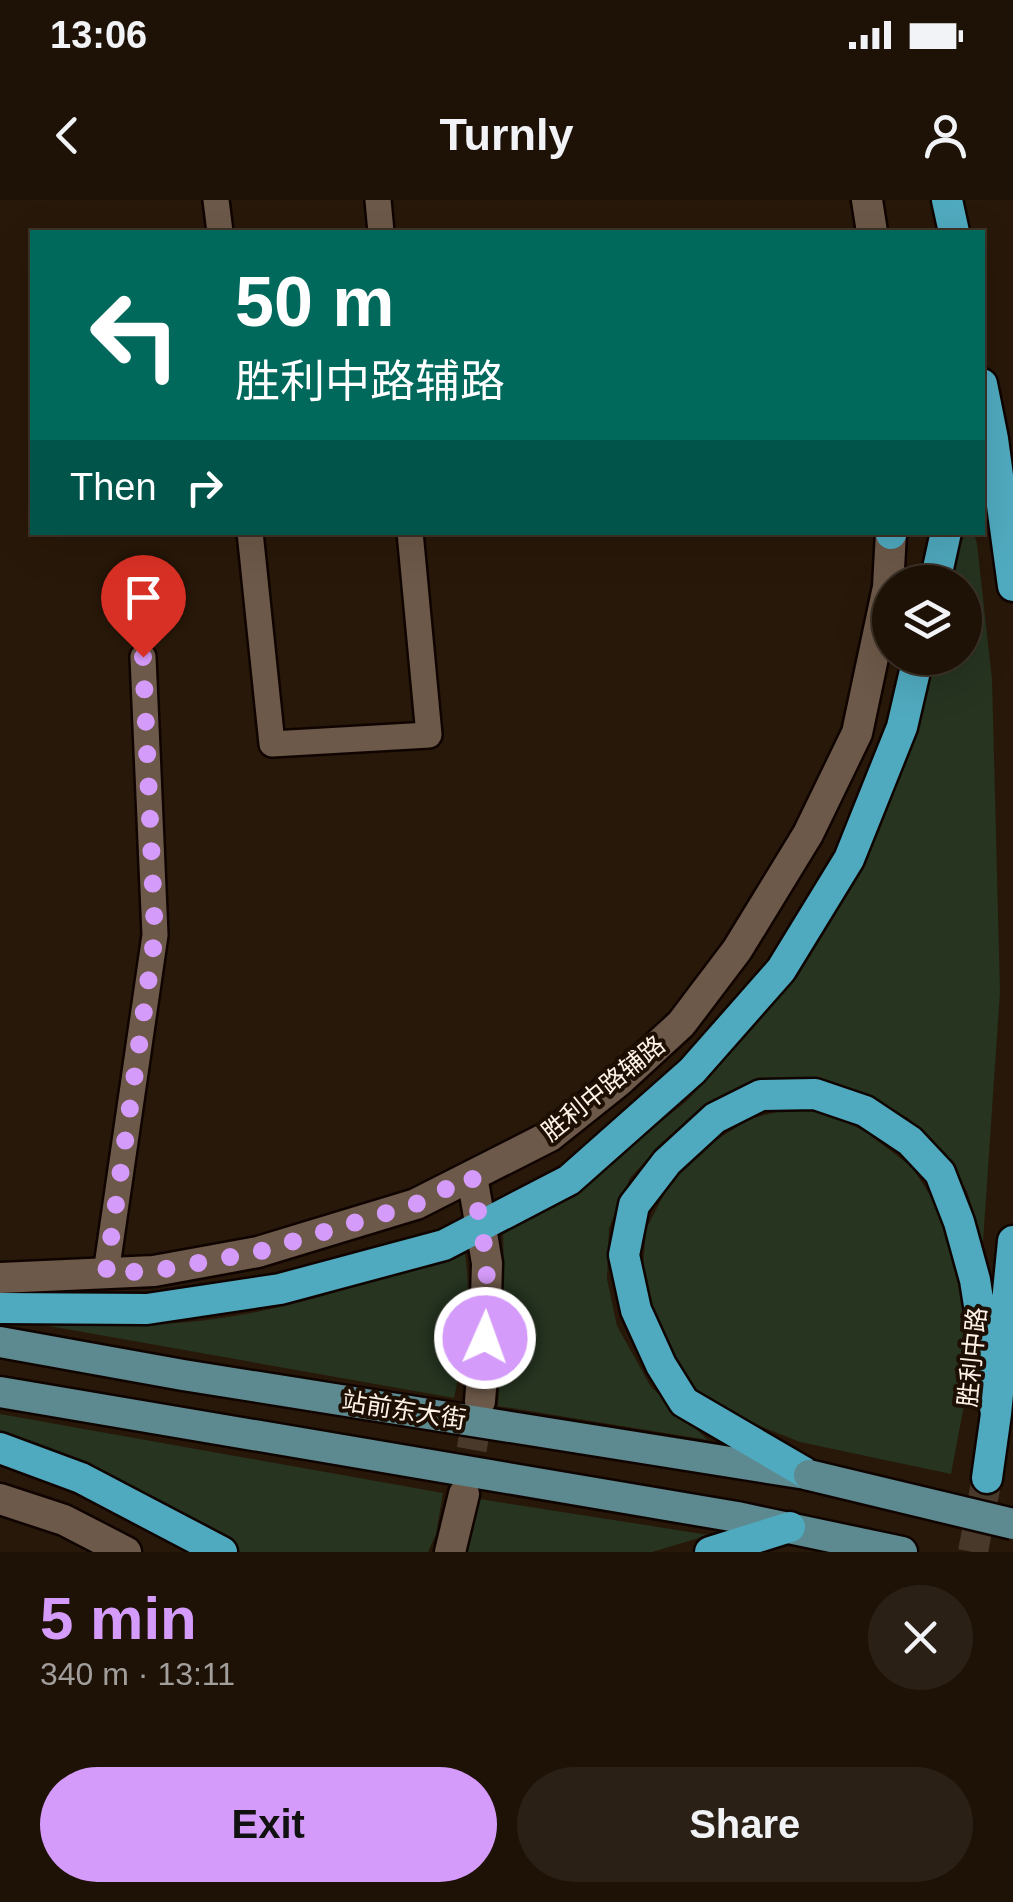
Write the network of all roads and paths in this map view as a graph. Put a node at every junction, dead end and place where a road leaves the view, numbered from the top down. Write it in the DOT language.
graph roads {
  1 [pos="216,200"];
  2 [pos="378,200"];
  3 [pos="867,200"];
  4 [pos="948,200"];
  5 [pos="220,230"];
  6 [pos="382,230"];
  7 [pos="872,230"];
  8 [pos="954,230"];
  9 [pos="985,399"];
  10 [pos="250,535"];
  11 [pos="410,535"];
  12 [pos="891,535"];
  13 [pos="945,535"];
  14 [pos="939,565"];
  15 [pos="1013,586"];
  16 [pos="143,657"];
  17 [pos="914,675"];
  18 [pos="472,1176"];
  19 [pos="481,1226"];
  20 [pos="1013,1241"];
  21 [pos="106,1273"];
  22 [pos="0,1278"];
  23 [pos="0,1308"];
  24 [pos="0,1342"];
  25 [pos="0,1392"];
  26 [pos="480,1401"];
  27 [pos="996,1414"];
  28 [pos="0,1448"];
  29 [pos="809,1475"];
  30 [pos="987,1478"];
  31 [pos="464,1494"];
  32 [pos="0,1499"];
  33 [pos="1013,1524"];
  34 [pos="790,1527"];
  35 [pos="126,1552"];
  36 [pos="222,1552"];
  37 [pos="450,1552"];
  38 [pos="710,1552"];
  39 [pos="902,1552"];
  1 -- 5 [label="street"];
  2 -- 6 [label="street"];
  3 -- 7 [label="main road"];
  4 -- 8 [label="highway"];
  9 -- 15 [label="highway"];
  10 -- 11 [label="street"];
  12 -- 18 [label="main road, 胜利中路辅路"];
  13 -- 14 [label="highway"];
  16 -- 21 [label="street"];
  17 -- 19 [label="highway"];
  18 -- 19 [label="main road"];
  18 -- 21 [label="main road, 胜利中路辅路"];
  19 -- 23 [label="highway"];
  19 -- 26 [label="main road"];
  20 -- 27 [label="highway, 胜利中路"];
  21 -- 22 [label="main road, 胜利中路辅路"];
  24 -- 29 [label="main road, 站前东大街"];
  25 -- 34 [label="main road, 站前东大街"];
  27 -- 29 [label="highway"];
  27 -- 30 [label="highway, 胜利中路"];
  28 -- 36 [label="highway"];
  29 -- 33 [label="main road, 站前东大街, bridge"];
  31 -- 37 [label="main road"];
  32 -- 35 [label="main road"];
  34 -- 38 [label="highway"];
  34 -- 39 [label="main road, 站前东大街"];
}
